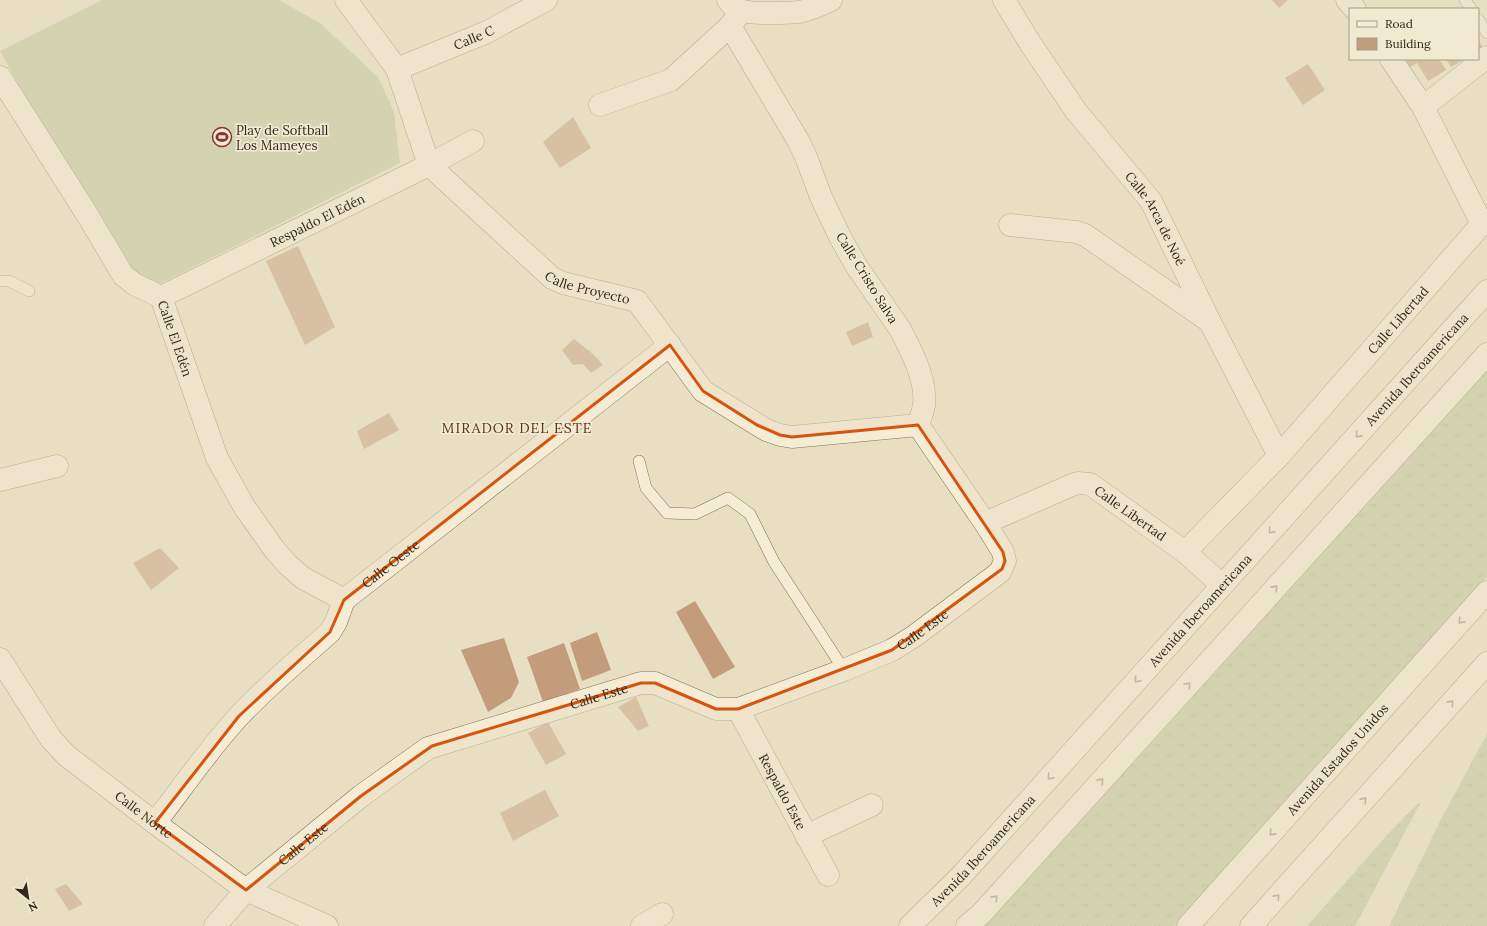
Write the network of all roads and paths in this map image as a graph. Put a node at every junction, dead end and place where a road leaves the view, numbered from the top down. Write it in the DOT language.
graph roads {
  1 [pos="346,0"];
  2 [pos="546,0"];
  3 [pos="831,0"];
  4 [pos="1004,0"];
  5 [pos="1347,0"];
  6 [pos="1354,8"];
  7 [pos="733,12"];
  8 [pos="1479,21"];
  9 [pos="1487,33"];
  10 [pos="1487,57"];
  11 [pos="1392,60"];
  12 [pos="397,69"];
  13 [pos="0,77"];
  14 [pos="600,106"];
  15 [pos="1423,107"];
  16 [pos="473,141"];
  17 [pos="429,165"];
  18 [pos="1010,225"];
  19 [pos="0,281"];
  20 [pos="29,291"];
  21 [pos="1487,291"];
  22 [pos="161,297"];
  23 [pos="1210,322"];
  24 [pos="670,345"];
  25 [pos="1487,354"];
  26 [pos="918,425"];
  27 [pos="1279,456"];
  28 [pos="639,461"];
  29 [pos="57,466"];
  30 [pos="0,480"];
  31 [pos="985,523"];
  32 [pos="1185,552"];
  33 [pos="1222,585"];
  34 [pos="1487,592"];
  35 [pos="344,600"];
  36 [pos="0,659"];
  37 [pos="1487,663"];
  38 [pos="844,670"];
  39 [pos="738,709"];
  40 [pos="872,805"];
  41 [pos="155,823"];
  42 [pos="806,836"];
  43 [pos="828,875"];
  44 [pos="246,890"];
  45 [pos="662,914"];
  46 [pos="215,926"];
  47 [pos="327,926"];
  48 [pos="642,926"];
  49 [pos="910,926"];
  50 [pos="968,926"];
  51 [pos="1188,926"];
  52 [pos="1251,926"];
  1 -- 12 [label="street, Calle Proyecto"];
  2 -- 12 [label="street, Calle C"];
  3 -- 7 [label="street"];
  4 -- 23 [label="street, Calle Arca de Noé"];
  5 -- 6 [label="street"];
  7 -- 14 [label="street"];
  7 -- 26 [label="street, Calle Cristo Salva"];
  8 -- 9 [label="lane"];
  10 -- 15 [label="street"];
  11 -- 15 [label="street, Calle Libertad"];
  12 -- 17 [label="street, Calle Proyecto"];
  13 -- 22 [label="street, Calle El Edén"];
  15 -- 27 [label="street, Calle Libertad"];
  16 -- 17 [label="street, Respaldo El Edén"];
  17 -- 22 [label="street, Respaldo El Edén"];
  17 -- 24 [label="street, Calle Proyecto"];
  18 -- 23 [label="street"];
  19 -- 20 [label="lane"];
  21 -- 33 [label="street, Avenida Iberoamericana, one-way"];
  22 -- 35 [label="street, Calle El Edén"];
  23 -- 27 [label="street, Calle Arca de Noé"];
  24 -- 26 [label="street, Calle Proyecto"];
  24 -- 35 [label="street, Calle Oeste"];
  50 -- 25 [label="street, one-way"];
  26 -- 31 [label="street"];
  27 -- 32 [label="street, Calle Libertad"];
  28 -- 38 [label="lane"];
  29 -- 30 [label="street"];
  31 -- 32 [label="street, Calle Libertad"];
  31 -- 38 [label="street, Calle Este"];
  32 -- 33 [label="street, Calle Libertad"];
  33 -- 49 [label="street, Avenida Iberoamericana, one-way"];
  34 -- 51 [label="street, Avenida Estados Unidos, one-way"];
  35 -- 41 [label="street"];
  36 -- 41 [label="street, Calle Norte"];
  52 -- 37 [label="street, one-way"];
  38 -- 39 [label="street, Calle Este"];
  39 -- 42 [label="street, Respaldo Este"];
  39 -- 44 [label="street, Calle Este"];
  40 -- 42 [label="street"];
  41 -- 44 [label="street, Calle Norte"];
  42 -- 43 [label="street, Respaldo Este"];
  44 -- 46 [label="street, Calle Este"];
  44 -- 47 [label="street, Calle Norte"];
  45 -- 48 [label="street"];
}
